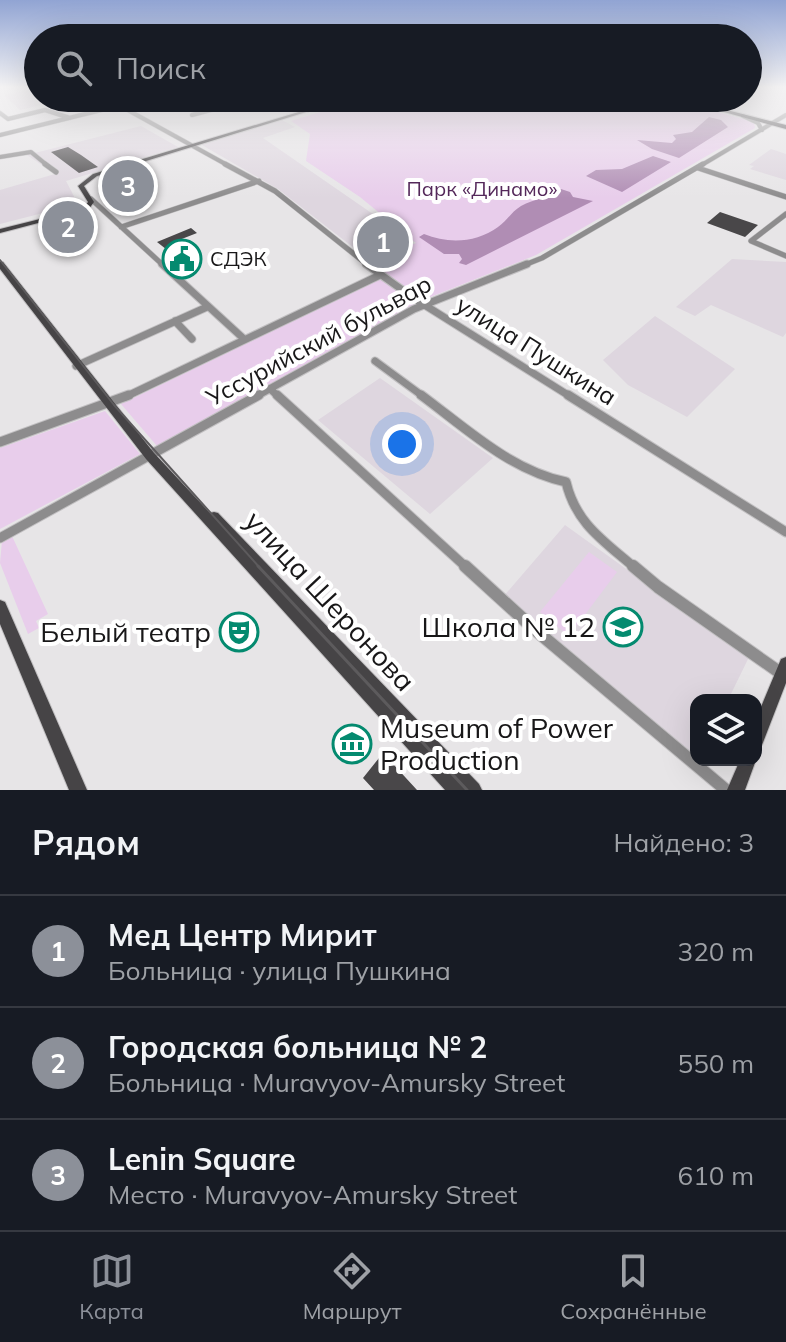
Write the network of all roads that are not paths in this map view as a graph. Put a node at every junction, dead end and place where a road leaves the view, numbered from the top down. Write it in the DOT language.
graph roads {
  1 [pos="42,125"];
  2 [pos="154,125"];
  3 [pos="260,125"];
  4 [pos="759,125"];
  5 [pos="771,125"];
  6 [pos="762,130"];
  7 [pos="0,135"];
  8 [pos="191,146"];
  9 [pos="0,157"];
  10 [pos="698,168"];
  11 [pos="56,172"];
  12 [pos="259,181"];
  13 [pos="786,197"];
  14 [pos="91,199"];
  15 [pos="101,210"];
  16 [pos="79,211"];
  17 [pos="786,214"];
  18 [pos="121,227"];
  19 [pos="0,231"];
  20 [pos="786,256"];
  21 [pos="0,264"];
  22 [pos="380,275"];
  23 [pos="423,304"];
  24 [pos="207,307"];
  25 [pos="175,321"];
  26 [pos="192,339"];
  27 [pos="244,339"];
  28 [pos="375,361"];
  29 [pos="76,366"];
  30 [pos="270,389"];
  31 [pos="109,405"];
  32 [pos="0,442"];
  33 [pos="151,453"];
  34 [pos="786,532"];
  35 [pos="0,538"];
  36 [pos="0,607"];
  37 [pos="784,669"];
  38 [pos="762,724"];
  39 [pos="746,766"];
  40 [pos="78,790"];
  41 [pos="456,790"];
  42 [pos="473,790"];
  43 [pos="726,790"];
  44 [pos="736,790"];
  1 -- 7 [label="street"];
  2 -- 8 [label="street, улица Пушкина"];
  3 -- 8 [label="main road"];
  4 -- 6 [label="street"];
  5 -- 6 [label="street, Уссурийский бульвар"];
  6 -- 10 [label="street, Уссурийский бульвар"];
  8 -- 12 [label="street, улица Пушкина"];
  8 -- 14 [label="main road"];
  9 -- 11 [label="street"];
  10 -- 13 [label="street"];
  10 -- 23 [label="street, Уссурийский бульвар"];
  12 -- 18 [label="street"];
  12 -- 22 [label="street, улица Пушкина"];
  14 -- 15 [label="street"];
  14 -- 16 [label="main road"];
  15 -- 16 [label="street"];
  15 -- 18 [label="street"];
  16 -- 19 [label="main road"];
  17 -- 20 [label="street"];
  18 -- 24 [label="street"];
  21 -- 29 [label="main road, улица Шеронова"];
  22 -- 23 [label="street, улица Пушкина"];
  22 -- 27 [label="street, Уссурийский бульвар"];
  23 -- 30 [label="street, Уссурийский бульвар"];
  23 -- 34 [label="street, улица Пушкина"];
  24 -- 25 [label="street"];
  24 -- 27 [label="street"];
  25 -- 26 [label="street"];
  25 -- 29 [label="street"];
  27 -- 31 [label="street, Уссурийский бульвар"];
  28 -- 37 [label="street"];
  29 -- 31 [label="main road, улица Шеронова"];
  30 -- 33 [label="street, Уссурийский бульвар"];
  30 -- 43 [label="street"];
  31 -- 32 [label="street, Уссурийский бульвар"];
  31 -- 33 [label="main road, улица Шеронова"];
  33 -- 35 [label="street, Уссурийский бульвар"];
  33 -- 41 [label="main road, улица Шеронова"];
  33 -- 42 [label="main road, улица Шеронова"];
  36 -- 40 [label="main road"];
  37 -- 38 [label="main road"];
  39 -- 44 [label="main road"];
}
